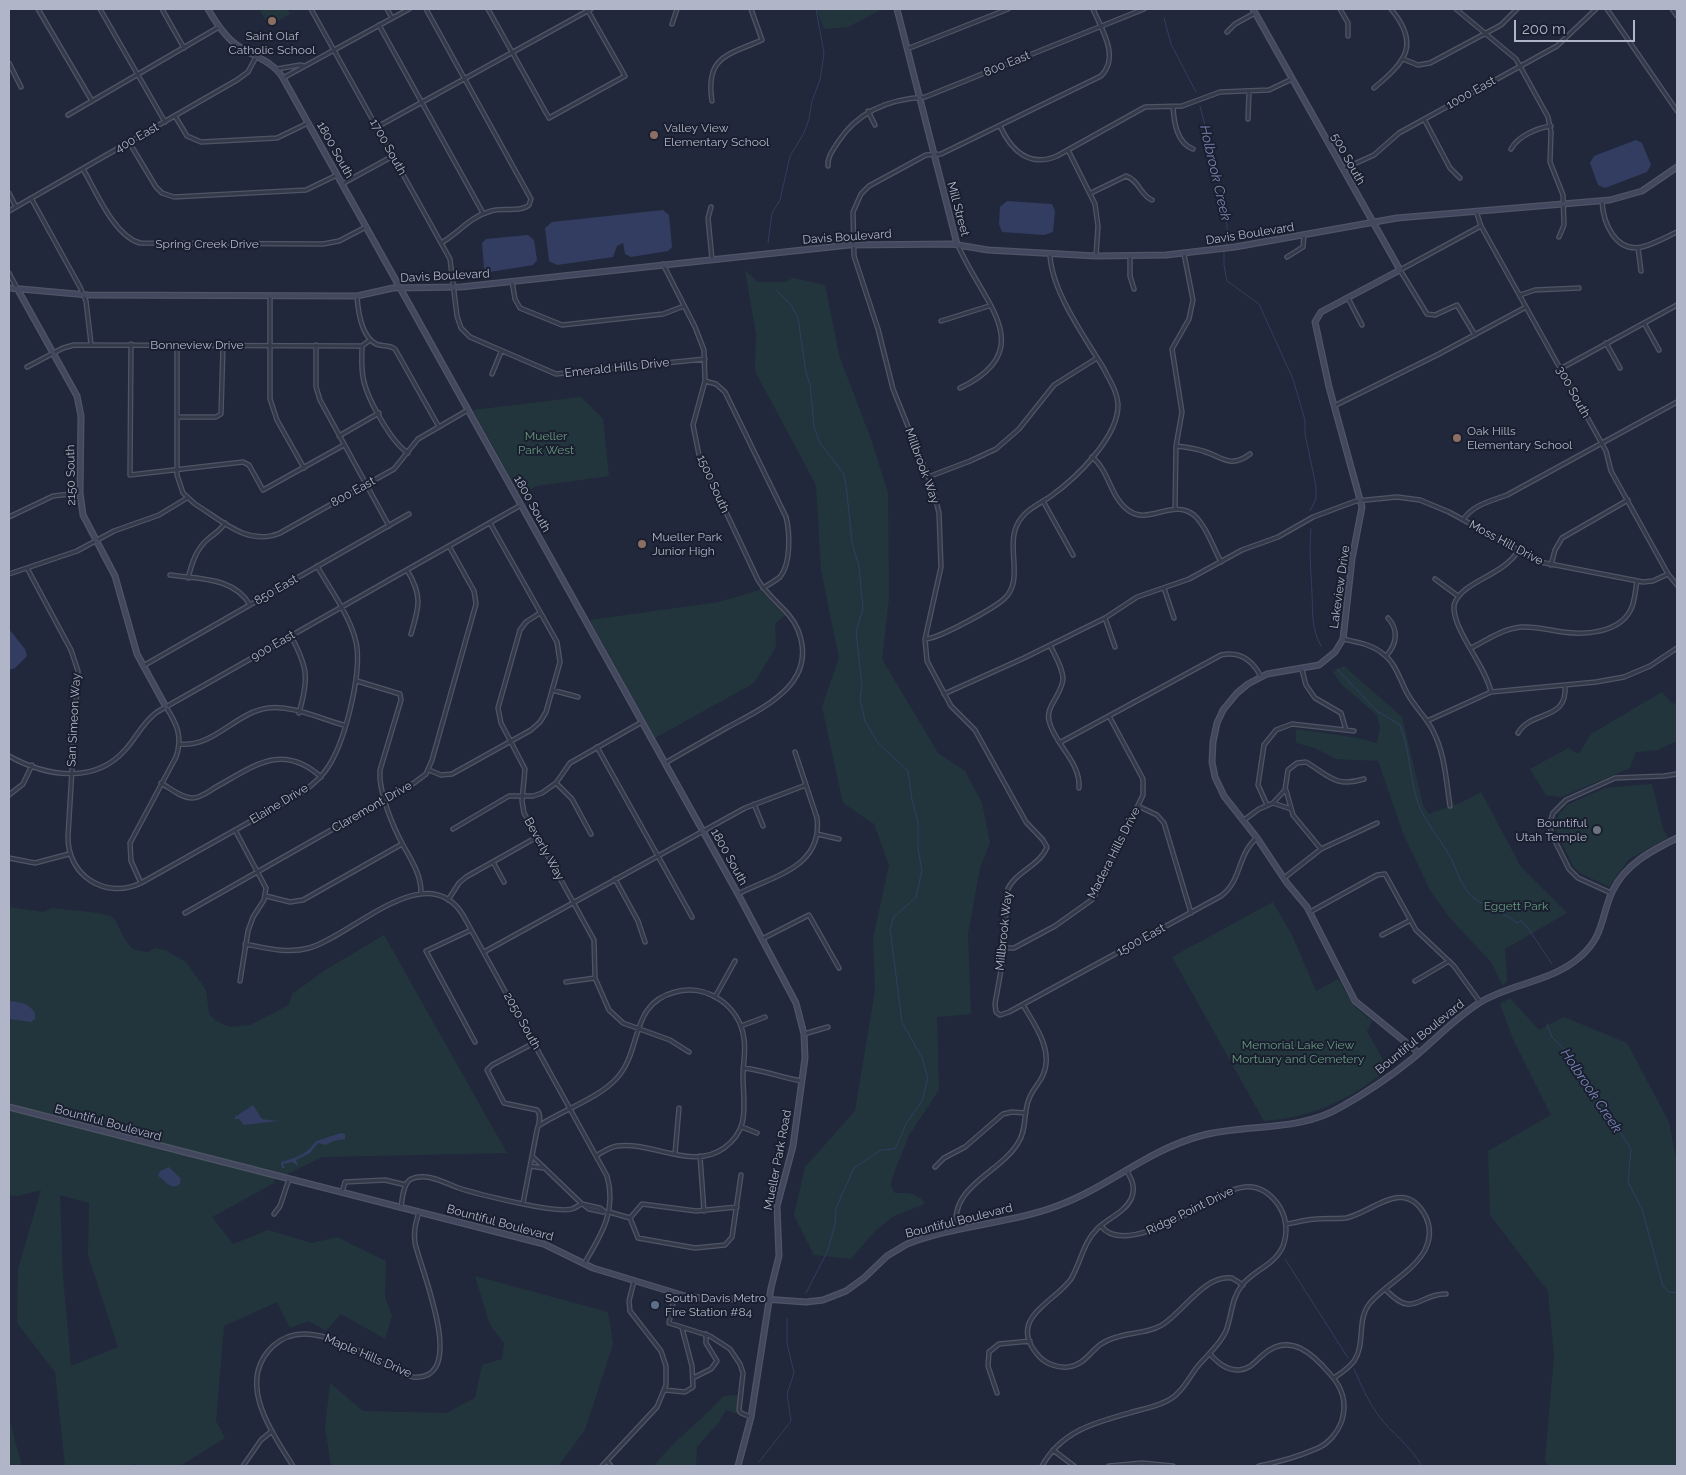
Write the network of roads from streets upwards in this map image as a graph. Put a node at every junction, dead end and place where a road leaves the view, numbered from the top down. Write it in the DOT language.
graph roads {
  1 [pos="38,9"];
  2 [pos="100,9"];
  3 [pos="162,9"];
  4 [pos="208,9"];
  5 [pos="312,9"];
  6 [pos="387,9"];
  7 [pos="409,9"];
  8 [pos="426,9"];
  9 [pos="488,9"];
  10 [pos="589,9"];
  11 [pos="677,9"];
  12 [pos="751,9"];
  13 [pos="897,9"];
  14 [pos="1008,9"];
  15 [pos="1093,9"];
  16 [pos="1144,9"];
  17 [pos="1340,9"];
  18 [pos="1391,9"];
  19 [pos="1456,9"];
  20 [pos="1517,9"];
  21 [pos="1596,9"];
  22 [pos="1607,9"];
  23 [pos="1672,9"];
  24 [pos="1254,11"];
  25 [pos="1677,16"];
  26 [pos="392,18"];
  27 [pos="672,24"];
  28 [pos="379,25"];
  29 [pos="1101,26"];
  30 [pos="219,27"];
  31 [pos="1227,32"];
  32 [pos="1486,32"];
  33 [pos="1348,36"];
  34 [pos="184,48"];
  35 [pos="908,49"];
  36 [pos="334,50"];
  37 [pos="512,52"];
  38 [pos="256,57"];
  39 [pos="1403,59"];
  40 [pos="9,63"];
  41 [pos="304,66"];
  42 [pos="1520,66"];
  43 [pos="276,69"];
  44 [pos="138,75"];
  45 [pos="283,78"];
  46 [pos="465,78"];
  47 [pos="1292,80"];
  48 [pos="21,87"];
  49 [pos="1374,88"];
  50 [pos="1249,92"];
  51 [pos="920,97"];
  52 [pos="712,100"];
  53 [pos="92,102"];
  54 [pos="422,102"];
  55 [pos="1173,107"];
  56 [pos="1677,111"];
  57 [pos="868,112"];
  58 [pos="68,115"];
  59 [pos="175,116"];
  60 [pos="1248,119"];
  61 [pos="1424,119"];
  62 [pos="165,122"];
  63 [pos="308,123"];
  64 [pos="875,125"];
  65 [pos="1000,126"];
  66 [pos="1551,126"];
  67 [pos="377,127"];
  68 [pos="129,142"];
  69 [pos="1193,149"];
  70 [pos="1511,149"];
  71 [pos="1068,150"];
  72 [pos="934,154"];
  73 [pos="393,156"];
  74 [pos="828,166"];
  75 [pos="1677,167"];
  76 [pos="83,168"];
  77 [pos="1342,169"];
  78 [pos="337,175"];
  79 [pos="1460,178"];
  80 [pos="342,184"];
  81 [pos="9,193"];
  82 [pos="1091,193"];
  83 [pos="31,198"];
  84 [pos="1152,200"];
  85 [pos="1602,201"];
  86 [pos="1563,204"];
  87 [pos="16,207"];
  88 [pos="711,207"];
  89 [pos="9,211"];
  90 [pos="1476,211"];
  91 [pos="483,214"];
  92 [pos="1372,222"];
  93 [pos="1481,226"];
  94 [pos="366,227"];
  95 [pos="1677,232"];
  96 [pos="1304,235"];
  97 [pos="1559,237"];
  98 [pos="441,243"];
  99 [pos="853,244"];
  100 [pos="957,244"];
  101 [pos="1638,248"];
  102 [pos="1050,254"];
  103 [pos="1184,254"];
  104 [pos="1096,256"];
  105 [pos="1130,257"];
  106 [pos="1287,257"];
  107 [pos="712,259"];
  108 [pos="663,264"];
  109 [pos="1400,270"];
  110 [pos="1641,271"];
  111 [pos="9,273"];
  112 [pos="512,281"];
  113 [pos="400,287"];
  114 [pos="9,288"];
  115 [pos="454,288"];
  116 [pos="1579,288"];
  117 [pos="1134,289"];
  118 [pos="18,290"];
  119 [pos="83,294"];
  120 [pos="270,296"];
  121 [pos="357,296"];
  122 [pos="1520,296"];
  123 [pos="1348,298"];
  124 [pos="1677,305"];
  125 [pos="684,306"];
  126 [pos="989,306"];
  127 [pos="1526,307"];
  128 [pos="941,321"];
  129 [pos="1644,323"];
  130 [pos="1362,325"];
  131 [pos="1475,334"];
  132 [pos="370,340"];
  133 [pos="1606,343"];
  134 [pos="91,344"];
  135 [pos="131,344"];
  136 [pos="177,345"];
  137 [pos="223,345"];
  138 [pos="270,345"];
  139 [pos="316,346"];
  140 [pos="362,346"];
  141 [pos="1659,350"];
  142 [pos="501,352"];
  143 [pos="53,353"];
  144 [pos="705,358"];
  145 [pos="1097,358"];
  146 [pos="27,367"];
  147 [pos="1620,368"];
  148 [pos="1560,369"];
  149 [pos="492,374"];
  150 [pos="705,381"];
  151 [pos="960,388"];
  152 [pos="1677,402"];
  153 [pos="1334,406"];
  154 [pos="468,410"];
  155 [pos="379,413"];
  156 [pos="176,417"];
  157 [pos="439,427"];
  158 [pos="339,436"];
  159 [pos="1601,443"];
  160 [pos="344,445"];
  161 [pos="1176,446"];
  162 [pos="408,453"];
  163 [pos="1250,454"];
  164 [pos="1092,457"];
  165 [pos="304,468"];
  166 [pos="177,469"];
  167 [pos="928,476"];
  168 [pos="366,485"];
  169 [pos="80,493"];
  170 [pos="187,498"];
  171 [pos="1362,500"];
  172 [pos="1628,500"];
  173 [pos="1043,501"];
  174 [pos="521,505"];
  175 [pos="1175,509"];
  176 [pos="409,514"];
  177 [pos="9,518"];
  178 [pos="1463,520"];
  179 [pos="225,523"];
  180 [pos="490,523"];
  181 [pos="389,526"];
  182 [pos="96,541"];
  183 [pos="449,546"];
  184 [pos="1518,551"];
  185 [pos="1073,555"];
  186 [pos="1221,562"];
  187 [pos="1551,565"];
  188 [pos="318,566"];
  189 [pos="27,568"];
  190 [pos="407,570"];
  191 [pos="9,574"];
  192 [pos="1668,574"];
  193 [pos="170,575"];
  194 [pos="188,578"];
  195 [pos="1436,579"];
  196 [pos="1637,581"];
  197 [pos="1677,585"];
  198 [pos="763,588"];
  199 [pos="1164,588"];
  200 [pos="1458,596"];
  201 [pos="250,605"];
  202 [pos="341,608"];
  203 [pos="540,613"];
  204 [pos="1105,618"];
  205 [pos="1174,618"];
  206 [pos="1388,618"];
  207 [pos="412,634"];
  208 [pos="290,636"];
  209 [pos="925,639"];
  210 [pos="1343,639"];
  211 [pos="1050,645"];
  212 [pos="1116,647"];
  213 [pos="1471,648"];
  214 [pos="1677,648"];
  215 [pos="1386,656"];
  216 [pos="143,666"];
  217 [pos="1302,670"];
  218 [pos="1261,677"];
  219 [pos="357,681"];
  220 [pos="1565,685"];
  221 [pos="552,690"];
  222 [pos="1491,692"];
  223 [pos="944,694"];
  224 [pos="578,697"];
  225 [pos="166,707"];
  226 [pos="299,713"];
  227 [pos="1109,716"];
  228 [pos="1427,721"];
  229 [pos="642,722"];
  230 [pos="344,726"];
  231 [pos="1346,730"];
  232 [pos="1354,731"];
  233 [pos="1518,733"];
  234 [pos="511,741"];
  235 [pos="1061,742"];
  236 [pos="180,744"];
  237 [pos="597,747"];
  238 [pos="795,752"];
  239 [pos="9,756"];
  240 [pos="664,763"];
  241 [pos="32,765"];
  242 [pos="428,770"];
  243 [pos="72,774"];
  244 [pos="1677,774"];
  245 [pos="321,777"];
  246 [pos="1364,779"];
  247 [pos="556,782"];
  248 [pos="161,783"];
  249 [pos="806,786"];
  250 [pos="1080,788"];
  251 [pos="1285,790"];
  252 [pos="9,795"];
  253 [pos="522,796"];
  254 [pos="385,799"];
  255 [pos="1273,803"];
  256 [pos="754,804"];
  257 [pos="1268,805"];
  258 [pos="1138,806"];
  259 [pos="1450,806"];
  260 [pos="1290,809"];
  261 [pos="1244,820"];
  262 [pos="1378,823"];
  263 [pos="763,826"];
  264 [pos="453,829"];
  265 [pos="235,830"];
  266 [pos="702,831"];
  267 [pos="591,834"];
  268 [pos="817,834"];
  269 [pos="537,837"];
  270 [pos="1257,838"];
  271 [pos="1677,838"];
  272 [pos="840,839"];
  273 [pos="402,844"];
  274 [pos="1321,850"];
  275 [pos="69,854"];
  276 [pos="658,855"];
  277 [pos="9,858"];
  278 [pos="493,862"];
  279 [pos="259,871"];
  280 [pos="1283,878"];
  281 [pos="615,879"];
  282 [pos="504,882"];
  283 [pos="142,883"];
  284 [pos="421,892"];
  285 [pos="1611,893"];
  286 [pos="738,894"];
  287 [pos="266,896"];
  288 [pos="448,900"];
  289 [pos="573,902"];
  290 [pos="1310,912"];
  291 [pos="185,913"];
  292 [pos="1191,913"];
  293 [pos="692,916"];
  294 [pos="1410,921"];
  295 [pos="471,930"];
  296 [pos="1382,935"];
  297 [pos="762,939"];
  298 [pos="645,942"];
  299 [pos="245,944"];
  300 [pos="1004,948"];
  301 [pos="484,952"];
  302 [pos="735,961"];
  303 [pos="1449,961"];
  304 [pos="839,968"];
  305 [pos="595,978"];
  306 [pos="240,981"];
  307 [pos="1415,981"];
  308 [pos="566,982"];
  309 [pos="715,997"];
  310 [pos="1480,1002"];
  311 [pos="1023,1005"];
  312 [pos="998,1014"];
  313 [pos="765,1017"];
  314 [pos="741,1026"];
  315 [pos="828,1027"];
  316 [pos="638,1029"];
  317 [pos="804,1034"];
  318 [pos="475,1042"];
  319 [pos="534,1043"];
  320 [pos="690,1052"];
  321 [pos="1419,1053"];
  322 [pos="743,1068"];
  323 [pos="803,1081"];
  324 [pos="9,1107"];
  325 [pos="570,1108"];
  326 [pos="679,1108"];
  327 [pos="1026,1113"];
  328 [pos="540,1125"];
  329 [pos="742,1127"];
  330 [pos="757,1133"];
  331 [pos="675,1154"];
  332 [pos="532,1156"];
  333 [pos="597,1156"];
  334 [pos="700,1156"];
  335 [pos="530,1166"];
  336 [pos="935,1167"];
  337 [pos="544,1168"];
  338 [pos="1127,1170"];
  339 [pos="741,1175"];
  340 [pos="289,1180"];
  341 [pos="406,1185"];
  342 [pos="342,1193"];
  343 [pos="523,1204"];
  344 [pos="583,1204"];
  345 [pos="737,1207"];
  346 [pos="401,1208"];
  347 [pos="704,1211"];
  348 [pos="419,1212"];
  349 [pos="610,1212"];
  350 [pos="274,1214"];
  351 [pos="630,1218"];
  352 [pos="1286,1224"];
  353 [pos="1101,1226"];
  354 [pos="958,1231"];
  355 [pos="584,1264"];
  356 [pos="634,1281"];
  357 [pos="1242,1285"];
  358 [pos="1386,1290"];
  359 [pos="675,1293"];
  360 [pos="1446,1294"];
  361 [pos="769,1299"];
  362 [pos="682,1328"];
  363 [pos="706,1334"];
  364 [pos="1030,1341"];
  365 [pos="1210,1354"];
  366 [pos="693,1378"];
  367 [pos="1334,1378"];
  368 [pos="665,1390"];
  369 [pos="997,1393"];
  370 [pos="751,1417"];
  371 [pos="272,1431"];
  372 [pos="1053,1450"];
  373 [pos="607,1461"];
  374 [pos="243,1466"];
  375 [pos="293,1466"];
  376 [pos="602,1466"];
  377 [pos="611,1466"];
  378 [pos="738,1466"];
  379 [pos="1042,1466"];
  380 [pos="1074,1466"];
  381 [pos="1109,1466"];
  382 [pos="1164,1466"];
  383 [pos="1173,1466"];
  384 [pos="1259,1466"];
  1 -- 53 [label="street"];
  2 -- 44 [label="street"];
  3 -- 34 [label="street"];
  4 -- 30 [label="street, 1800 South"];
  5 -- 36 [label="street, 1700 South"];
  6 -- 26 [label="street"];
  7 -- 26 [label="street"];
  8 -- 46 [label="street"];
  9 -- 37 [label="street"];
  10 -- 37 [label="street"];
  10 -- 37 [label="street"];
  11 -- 27 [label="street"];
  12 -- 52 [label="street"];
  13 -- 35 [label="street, Mill Street"];
  14 -- 35 [label="street"];
  15 -- 29 [label="street"];
  16 -- 29 [label="street, 800 East"];
  17 -- 33 [label="street"];
  18 -- 39 [label="street"];
  19 -- 32 [label="street"];
  20 -- 32 [label="street"];
  21 -- 42 [label="street, 1000 East"];
  22 -- 56 [label="street"];
  23 -- 25 [label="street"];
  24 -- 31 [label="street"];
  24 -- 47 [label="street, 500 South"];
  26 -- 28 [label="street"];
  28 -- 36 [label="street"];
  28 -- 54 [label="street"];
  29 -- 51 [label="street, 800 East"];
  29 -- 65 [label="street"];
  30 -- 34 [label="street"];
  30 -- 38 [label="street, 1800 South"];
  32 -- 39 [label="street"];
  32 -- 42 [label="street"];
  34 -- 44 [label="street"];
  35 -- 51 [label="street, Mill Street"];
  36 -- 41 [label="street"];
  36 -- 67 [label="street, 1700 South"];
  37 -- 46 [label="street"];
  38 -- 43 [label="street, 1800 South"];
  38 -- 59 [label="street, 400 East"];
  39 -- 49 [label="street"];
  40 -- 48 [label="street"];
  41 -- 43 [label="street"];
  41 -- 45 [label="street"];
  42 -- 61 [label="street, 1000 East"];
  42 -- 66 [label="street"];
  43 -- 45 [label="street, 1800 South"];
  44 -- 53 [label="street"];
  44 -- 62 [label="street"];
  45 -- 63 [label="street, 1800 South"];
  46 -- 54 [label="street"];
  46 -- 91 [label="street"];
  47 -- 50 [label="street"];
  47 -- 77 [label="street, 500 South"];
  50 -- 55 [label="street"];
  50 -- 60 [label="street"];
  51 -- 57 [label="street, 800 East"];
  51 -- 72 [label="street, Mill Street"];
  53 -- 58 [label="street"];
  54 -- 67 [label="street"];
  54 -- 91 [label="street"];
  55 -- 69 [label="street"];
  55 -- 71 [label="street"];
  57 -- 64 [label="street"];
  57 -- 74 [label="street, 800 East"];
  59 -- 62 [label="street, 400 East"];
  59 -- 63 [label="street"];
  61 -- 77 [label="street, 1000 East"];
  61 -- 79 [label="street"];
  62 -- 68 [label="street, 400 East"];
  63 -- 78 [label="street, 1800 South"];
  65 -- 71 [label="street"];
  65 -- 72 [label="street"];
  66 -- 70 [label="street"];
  66 -- 86 [label="street"];
  67 -- 73 [label="street, 1700 South"];
  68 -- 76 [label="street, 400 East"];
  68 -- 78 [label="street"];
  71 -- 82 [label="street"];
  72 -- 99 [label="street, Millbrook Way"];
  72 -- 100 [label="street, Mill Street"];
  73 -- 80 [label="street"];
  73 -- 98 [label="street, 1700 South"];
  75 -- 85 [label="street, Davis Boulevard"];
  76 -- 83 [label="street, 400 East"];
  76 -- 94 [label="street, Spring Creek Drive"];
  77 -- 92 [label="street, 500 South"];
  78 -- 80 [label="street, 1800 South"];
  80 -- 94 [label="street, 1800 South"];
  81 -- 87 [label="street"];
  82 -- 84 [label="street"];
  82 -- 104 [label="street"];
  83 -- 87 [label="street, 400 East"];
  83 -- 119 [label="street"];
  85 -- 86 [label="street, Davis Boulevard"];
  85 -- 101 [label="street"];
  86 -- 90 [label="street, Davis Boulevard"];
  86 -- 97 [label="street"];
  87 -- 89 [label="street, 400 East"];
  88 -- 107 [label="street"];
  90 -- 92 [label="street, Davis Boulevard"];
  90 -- 93 [label="street, 300 South"];
  91 -- 98 [label="street"];
  92 -- 96 [label="street, Davis Boulevard"];
  92 -- 109 [label="street, 500 South"];
  93 -- 109 [label="street"];
  93 -- 122 [label="street, 300 South"];
  94 -- 113 [label="street, 1800 South"];
  95 -- 101 [label="street"];
  96 -- 103 [label="street, Davis Boulevard"];
  96 -- 106 [label="street"];
  98 -- 115 [label="street, 1700 South"];
  99 -- 100 [label="street, Davis Boulevard"];
  99 -- 107 [label="street, Davis Boulevard"];
  99 -- 167 [label="street, Millbrook Way"];
  100 -- 102 [label="street, Davis Boulevard"];
  100 -- 126 [label="street, Mill Street"];
  101 -- 110 [label="street"];
  102 -- 104 [label="street, Davis Boulevard"];
  102 -- 145 [label="street"];
  103 -- 105 [label="street, Davis Boulevard"];
  103 -- 161 [label="street"];
  104 -- 105 [label="street, Davis Boulevard"];
  105 -- 117 [label="street"];
  107 -- 108 [label="street, Davis Boulevard"];
  108 -- 112 [label="street, Davis Boulevard"];
  108 -- 125 [label="street, 1500 South"];
  109 -- 123 [label="street, Lakeview Drive"];
  109 -- 131 [label="street, 500 South"];
  111 -- 118 [label="street, 2150 South"];
  112 -- 115 [label="street, Davis Boulevard"];
  112 -- 125 [label="street"];
  113 -- 115 [label="street, Davis Boulevard"];
  113 -- 121 [label="street, Davis Boulevard"];
  113 -- 154 [label="street, 1800 South"];
  114 -- 118 [label="street, Davis Boulevard"];
  115 -- 142 [label="street, Emerald Hills Drive"];
  116 -- 122 [label="street"];
  118 -- 119 [label="street, Davis Boulevard"];
  118 -- 143 [label="street, 2150 South"];
  119 -- 120 [label="street, Davis Boulevard"];
  119 -- 134 [label="street"];
  120 -- 121 [label="street, Davis Boulevard"];
  120 -- 138 [label="street"];
  121 -- 132 [label="street"];
  122 -- 127 [label="street, 300 South"];
  123 -- 130 [label="street"];
  123 -- 153 [label="street, Lakeview Drive"];
  124 -- 129 [label="street"];
  125 -- 144 [label="street, 1500 South"];
  126 -- 128 [label="street"];
  126 -- 151 [label="street, Mill Street"];
  127 -- 131 [label="street"];
  127 -- 148 [label="street, 300 South"];
  129 -- 133 [label="street"];
  129 -- 141 [label="street"];
  131 -- 153 [label="street"];
  132 -- 140 [label="street"];
  132 -- 157 [label="street"];
  133 -- 147 [label="street"];
  133 -- 148 [label="street"];
  134 -- 135 [label="street, Bonneview Drive"];
  134 -- 143 [label="street, Bonneview Drive"];
  135 -- 136 [label="street, Bonneview Drive"];
  135 -- 166 [label="street"];
  136 -- 137 [label="street, Bonneview Drive"];
  136 -- 156 [label="street"];
  137 -- 138 [label="street, Bonneview Drive"];
  137 -- 156 [label="street"];
  138 -- 139 [label="street, Bonneview Drive"];
  138 -- 165 [label="street"];
  139 -- 140 [label="street, Bonneview Drive"];
  139 -- 158 [label="street"];
  140 -- 155 [label="street"];
  142 -- 144 [label="street, Emerald Hills Drive"];
  142 -- 149 [label="street"];
  143 -- 146 [label="street, Bonneview Drive"];
  143 -- 169 [label="street, 2150 South"];
  144 -- 150 [label="street, 1500 South"];
  145 -- 164 [label="street"];
  145 -- 167 [label="street"];
  148 -- 159 [label="street, 300 South"];
  150 -- 198 [label="street, 1500 South"];
  150 -- 198 [label="street"];
  152 -- 159 [label="street"];
  153 -- 171 [label="street, Lakeview Drive"];
  154 -- 157 [label="street, 800 East"];
  154 -- 174 [label="street, 1800 South"];
  155 -- 158 [label="street"];
  155 -- 162 [label="street"];
  156 -- 166 [label="street"];
  157 -- 162 [label="street, 800 East"];
  158 -- 160 [label="street"];
  159 -- 172 [label="street, 300 South"];
  159 -- 178 [label="street"];
  160 -- 165 [label="street"];
  160 -- 168 [label="street"];
  161 -- 163 [label="street"];
  161 -- 175 [label="street"];
  162 -- 168 [label="street, 800 East"];
  164 -- 173 [label="street"];
  164 -- 175 [label="street"];
  165 -- 166 [label="street"];
  166 -- 170 [label="street"];
  167 -- 209 [label="street, Millbrook Way"];
  168 -- 179 [label="street, 800 East"];
  168 -- 181 [label="street"];
  169 -- 177 [label="street"];
  169 -- 182 [label="street, 2150 South"];
  170 -- 179 [label="street, 800 East"];
  170 -- 182 [label="street"];
  171 -- 178 [label="street, Moss Hill Drive"];
  171 -- 186 [label="street, Moss Hill Drive"];
  171 -- 210 [label="street, Lakeview Drive"];
  172 -- 187 [label="street"];
  172 -- 192 [label="street, 300 South"];
  173 -- 185 [label="street"];
  173 -- 209 [label="street"];
  174 -- 180 [label="street, 900 East"];
  174 -- 229 [label="street, 1800 South"];
  175 -- 186 [label="street"];
  176 -- 181 [label="street, 850 East"];
  178 -- 184 [label="street, Moss Hill Drive"];
  179 -- 194 [label="street"];
  180 -- 183 [label="street, 900 East"];
  180 -- 203 [label="street"];
  181 -- 188 [label="street, 850 East"];
  182 -- 189 [label="street"];
  182 -- 216 [label="street, 2150 South"];
  183 -- 190 [label="street, 900 East"];
  183 -- 242 [label="street"];
  184 -- 187 [label="street, Moss Hill Drive"];
  184 -- 200 [label="street"];
  186 -- 199 [label="street, Moss Hill Drive"];
  187 -- 196 [label="street, Moss Hill Drive"];
  188 -- 201 [label="street, 850 East"];
  188 -- 202 [label="street, Elaine Drive"];
  189 -- 191 [label="street"];
  189 -- 243 [label="street, San Simeon Way"];
  190 -- 202 [label="street, 900 East"];
  190 -- 207 [label="street"];
  192 -- 196 [label="street, Moss Hill Drive"];
  192 -- 197 [label="street"];
  193 -- 194 [label="street"];
  194 -- 201 [label="street"];
  195 -- 200 [label="street"];
  196 -- 213 [label="street"];
  198 -- 240 [label="street, 1500 South"];
  199 -- 204 [label="street, Moss Hill Drive"];
  199 -- 205 [label="street"];
  200 -- 213 [label="street"];
  201 -- 216 [label="street, 850 East"];
  202 -- 208 [label="street, 900 East"];
  202 -- 219 [label="street, Elaine Drive"];
  203 -- 221 [label="street"];
  203 -- 234 [label="street, Beverly Way"];
  204 -- 211 [label="street, Moss Hill Drive"];
  204 -- 212 [label="street"];
  206 -- 215 [label="street"];
  208 -- 225 [label="street, 900 East"];
  208 -- 226 [label="street"];
  209 -- 223 [label="street, Millbrook Way"];
  210 -- 215 [label="street"];
  210 -- 217 [label="street, Lakeview Drive"];
  211 -- 223 [label="street, Moss Hill Drive"];
  211 -- 235 [label="street"];
  213 -- 222 [label="street"];
  214 -- 220 [label="street"];
  215 -- 228 [label="street"];
  216 -- 225 [label="street, 2150 South"];
  217 -- 218 [label="street, Lakeview Drive"];
  217 -- 231 [label="street"];
  218 -- 227 [label="street"];
  218 -- 261 [label="street, Lakeview Drive"];
  219 -- 230 [label="street, Elaine Drive"];
  219 -- 254 [label="street"];
  220 -- 222 [label="street"];
  220 -- 233 [label="street"];
  221 -- 224 [label="street"];
  221 -- 234 [label="street"];
  222 -- 228 [label="street"];
  223 -- 300 [label="street, Millbrook Way"];
  225 -- 236 [label="street"];
  225 -- 243 [label="street, 900 East"];
  226 -- 230 [label="street"];
  226 -- 236 [label="street"];
  227 -- 235 [label="street"];
  227 -- 258 [label="street, Madera Hills Drive"];
  228 -- 259 [label="street"];
  229 -- 237 [label="street"];
  229 -- 240 [label="street, 1800 South"];
  230 -- 245 [label="street, Elaine Drive"];
  231 -- 232 [label="street"];
  231 -- 257 [label="street"];
  234 -- 242 [label="street"];
  234 -- 253 [label="street, Beverly Way"];
  235 -- 250 [label="street"];
  236 -- 248 [label="street"];
  237 -- 247 [label="street"];
  237 -- 276 [label="street"];
  238 -- 249 [label="street"];
  239 -- 241 [label="street, 900 East"];
  240 -- 266 [label="street, 1800 South"];
  241 -- 243 [label="street, 900 East"];
  241 -- 252 [label="street"];
  242 -- 254 [label="street, Claremont Drive"];
  243 -- 275 [label="street, San Simeon Way"];
  244 -- 285 [label="street"];
  245 -- 248 [label="street"];
  245 -- 265 [label="street, Elaine Drive"];
  246 -- 251 [label="street"];
  247 -- 253 [label="street"];
  247 -- 267 [label="street"];
  248 -- 283 [label="street"];
  249 -- 256 [label="street"];
  249 -- 268 [label="street"];
  251 -- 255 [label="street"];
  251 -- 260 [label="street"];
  253 -- 264 [label="street"];
  253 -- 269 [label="street, Beverly Way"];
  254 -- 273 [label="street"];
  254 -- 279 [label="street, Claremont Drive"];
  255 -- 257 [label="street"];
  255 -- 260 [label="street"];
  256 -- 263 [label="street"];
  256 -- 266 [label="street"];
  257 -- 261 [label="street"];
  258 -- 292 [label="street"];
  258 -- 300 [label="street, Madera Hills Drive"];
  260 -- 274 [label="street"];
  261 -- 270 [label="street, Lakeview Drive"];
  262 -- 274 [label="street"];
  265 -- 279 [label="street"];
  265 -- 283 [label="street, Elaine Drive"];
  266 -- 276 [label="street"];
  266 -- 286 [label="street, 1800 South"];
  268 -- 272 [label="street"];
  268 -- 286 [label="street"];
  269 -- 278 [label="street"];
  269 -- 289 [label="street, Beverly Way"];
  270 -- 280 [label="street, Lakeview Drive"];
  270 -- 292 [label="street, 1500 East"];
  271 -- 285 [label="street, Bountiful Boulevard"];
  273 -- 284 [label="street"];
  273 -- 287 [label="street"];
  274 -- 280 [label="street"];
  275 -- 277 [label="street"];
  275 -- 283 [label="street, Elaine Drive"];
  276 -- 281 [label="street"];
  276 -- 293 [label="street"];
  278 -- 282 [label="street"];
  278 -- 288 [label="street"];
  279 -- 287 [label="street"];
  279 -- 291 [label="street, Claremont Drive"];
  280 -- 290 [label="street, Lakeview Drive"];
  281 -- 289 [label="street"];
  281 -- 298 [label="street"];
  284 -- 288 [label="street"];
  284 -- 299 [label="street"];
  285 -- 310 [label="street, Bountiful Boulevard"];
  286 -- 297 [label="street, 1800 South"];
  287 -- 299 [label="street"];
  288 -- 295 [label="street, 2050 South"];
  289 -- 301 [label="street"];
  289 -- 305 [label="street, Beverly Way"];
  290 -- 294 [label="street"];
  290 -- 321 [label="street, Lakeview Drive"];
  292 -- 311 [label="street, 1500 East"];
  294 -- 296 [label="street"];
  294 -- 303 [label="street"];
  295 -- 301 [label="street, 2050 South"];
  295 -- 318 [label="street"];
  297 -- 304 [label="street"];
  297 -- 317 [label="street, 1800 South"];
  299 -- 306 [label="street"];
  300 -- 312 [label="street, Millbrook Way"];
  301 -- 319 [label="street, 2050 South"];
  302 -- 309 [label="street"];
  303 -- 307 [label="street"];
  303 -- 310 [label="street"];
  305 -- 308 [label="street"];
  305 -- 316 [label="street, Beverly Way"];
  309 -- 314 [label="street"];
  309 -- 316 [label="street"];
  310 -- 321 [label="street, Bountiful Boulevard"];
  311 -- 312 [label="street, 1500 East"];
  311 -- 327 [label="street"];
  313 -- 314 [label="street"];
  314 -- 322 [label="street"];
  315 -- 317 [label="street"];
  316 -- 320 [label="street, Beverly Way"];
  316 -- 325 [label="street"];
  317 -- 323 [label="street, Mueller Park Road"];
  319 -- 325 [label="street, 2050 South"];
  319 -- 328 [label="street"];
  321 -- 338 [label="street, Bountiful Boulevard"];
  322 -- 323 [label="street"];
  322 -- 329 [label="street"];
  323 -- 361 [label="street, Mueller Park Road"];
  324 -- 340 [label="street, Bountiful Boulevard"];
  325 -- 328 [label="street"];
  325 -- 333 [label="street, 2050 South"];
  326 -- 331 [label="street"];
  327 -- 336 [label="street"];
  327 -- 354 [label="street"];
  328 -- 332 [label="street"];
  329 -- 330 [label="street"];
  329 -- 334 [label="street"];
  331 -- 333 [label="street"];
  331 -- 334 [label="street"];
  332 -- 335 [label="street"];
  332 -- 337 [label="street"];
  333 -- 349 [label="street, 2050 South"];
  334 -- 347 [label="street"];
  335 -- 337 [label="street"];
  335 -- 343 [label="street"];
  337 -- 344 [label="street"];
  338 -- 353 [label="street"];
  338 -- 354 [label="street, Bountiful Boulevard"];
  339 -- 345 [label="street"];
  340 -- 342 [label="street, Bountiful Boulevard"];
  340 -- 350 [label="street"];
  341 -- 342 [label="street"];
  341 -- 343 [label="street"];
  341 -- 346 [label="street"];
  342 -- 346 [label="street, Bountiful Boulevard"];
  343 -- 344 [label="street"];
  344 -- 349 [label="street"];
  345 -- 347 [label="street"];
  345 -- 351 [label="street"];
  346 -- 348 [label="street, Bountiful Boulevard"];
  347 -- 351 [label="street"];
  348 -- 355 [label="street, Bountiful Boulevard"];
  348 -- 371 [label="street, Maple Hills Drive"];
  349 -- 351 [label="street"];
  349 -- 355 [label="street, 2050 South"];
  352 -- 353 [label="street, Ridge Point Drive"];
  352 -- 357 [label="street"];
  352 -- 358 [label="street"];
  353 -- 364 [label="street"];
  354 -- 361 [label="street, Bountiful Boulevard"];
  355 -- 356 [label="street, Bountiful Boulevard"];
  356 -- 359 [label="street, Bountiful Boulevard"];
  356 -- 368 [label="street"];
  357 -- 364 [label="street"];
  357 -- 365 [label="street"];
  358 -- 360 [label="street"];
  358 -- 367 [label="street"];
  359 -- 361 [label="street, Bountiful Boulevard"];
  359 -- 362 [label="street"];
  361 -- 370 [label="street, Mueller Park Road"];
  362 -- 363 [label="street"];
  362 -- 366 [label="street"];
  363 -- 366 [label="street"];
  363 -- 370 [label="street"];
  364 -- 369 [label="street"];
  365 -- 367 [label="street"];
  365 -- 372 [label="street"];
  366 -- 368 [label="street"];
  367 -- 384 [label="street"];
  368 -- 373 [label="street"];
  370 -- 378 [label="street, Mueller Park Road"];
  371 -- 374 [label="street"];
  371 -- 375 [label="street, Maple Hills Drive"];
  372 -- 379 [label="street"];
  372 -- 380 [label="street"];
  373 -- 376 [label="street"];
  373 -- 377 [label="street"];
  381 -- 382 [label="street"];
  382 -- 383 [label="street"];
}
